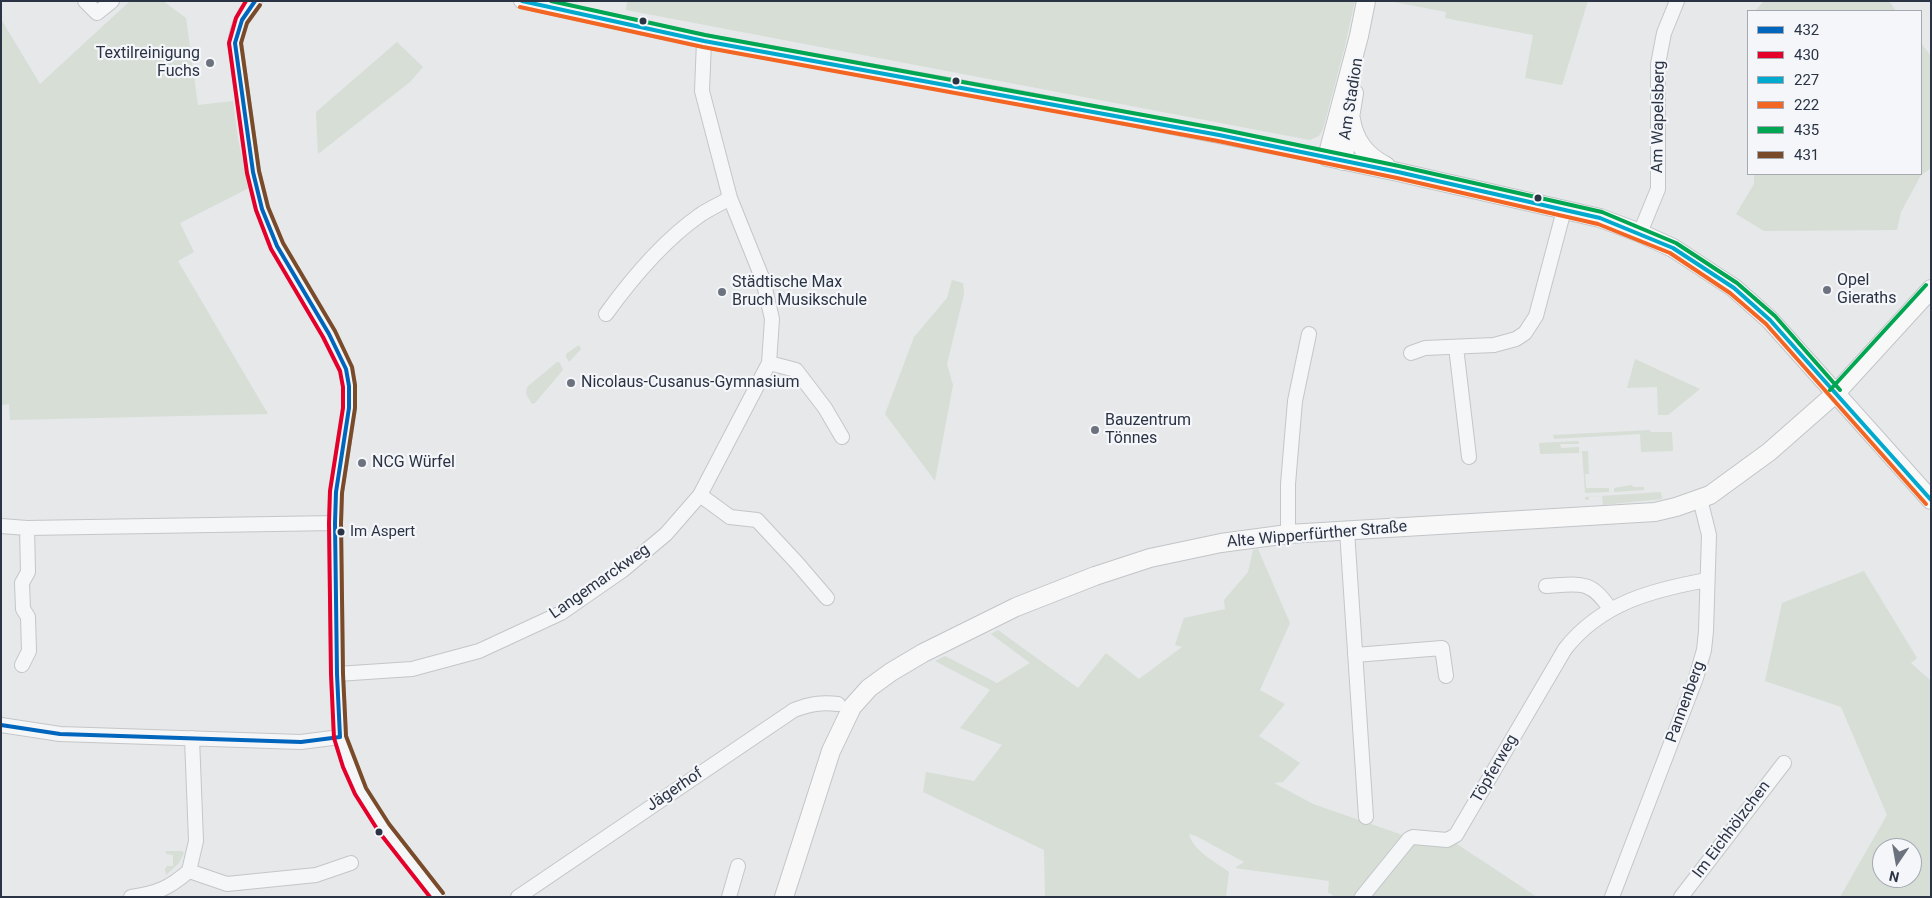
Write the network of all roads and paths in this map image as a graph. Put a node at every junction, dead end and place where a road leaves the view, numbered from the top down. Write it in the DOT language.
graph roads {
  1 [pos="85,1"];
  2 [pos="112,1"];
  3 [pos="255,1"];
  4 [pos="521,1"];
  5 [pos="1366,1"];
  6 [pos="1677,1"];
  7 [pos="1359,36"];
  8 [pos="704,41"];
  9 [pos="1351,113"];
  10 [pos="1335,159"];
  11 [pos="1398,172"];
  12 [pos="730,198"];
  13 [pos="1564,210"];
  14 [pos="1640,233"];
  15 [pos="1931,289"];
  16 [pos="606,314"];
  17 [pos="1309,334"];
  18 [pos="1456,346"];
  19 [pos="1411,353"];
  20 [pos="769,363"];
  21 [pos="1835,394"];
  22 [pos="842,437"];
  23 [pos="1468,457"];
  24 [pos="700,495"];
  25 [pos="1700,499"];
  26 [pos="1931,500"];
  27 [pos="335,523"];
  28 [pos="1,526"];
  29 [pos="27,528"];
  30 [pos="1347,531"];
  31 [pos="1288,534"];
  32 [pos="1707,580"];
  33 [pos="1546,586"];
  34 [pos="827,598"];
  35 [pos="1610,609"];
  36 [pos="1355,655"];
  37 [pos="22,665"];
  38 [pos="337,674"];
  39 [pos="1446,676"];
  40 [pos="838,704"];
  41 [pos="1,725"];
  42 [pos="340,737"];
  43 [pos="192,738"];
  44 [pos="1784,763"];
  45 [pos="1366,817"];
  46 [pos="351,863"];
  47 [pos="738,866"];
  48 [pos="189,871"];
  49 [pos="131,897"];
  50 [pos="438,897"];
  51 [pos="518,897"];
  52 [pos="729,897"];
  53 [pos="784,897"];
  54 [pos="1362,897"];
  55 [pos="1612,897"];
  56 [pos="1681,897"];
  1 -- 2 [label="street"];
  3 -- 27 [label="street"];
  4 -- 8 [label="street"];
  5 -- 7 [label="main road, Am Stadion"];
  6 -- 14 [label="street, Am Wapelsberg"];
  7 -- 9 [label="main road, Am Stadion"];
  7 -- 10 [label="main road, Am Stadion"];
  8 -- 10 [label="street"];
  8 -- 12 [label="street, Langemarckweg"];
  9 -- 10 [label="main road, Am Stadion"];
  9 -- 11 [label="main road"];
  10 -- 11 [label="main road"];
  11 -- 13 [label="main road"];
  12 -- 16 [label="street"];
  12 -- 20 [label="street, Langemarckweg"];
  13 -- 14 [label="main road"];
  13 -- 18 [label="street"];
  14 -- 21 [label="main road"];
  15 -- 21 [label="main road, Alte Wipperfürther Straße"];
  17 -- 31 [label="street"];
  18 -- 19 [label="street"];
  18 -- 23 [label="street"];
  20 -- 22 [label="street"];
  20 -- 24 [label="street, Langemarckweg"];
  21 -- 25 [label="main road, Alte Wipperfürther Straße"];
  21 -- 26 [label="main road"];
  24 -- 34 [label="street"];
  24 -- 38 [label="street, Langemarckweg"];
  25 -- 30 [label="main road, Alte Wipperfürther Straße"];
  25 -- 32 [label="street, Pannenberg"];
  27 -- 29 [label="street"];
  27 -- 38 [label="street"];
  28 -- 29 [label="street"];
  29 -- 37 [label="street"];
  30 -- 31 [label="main road, Alte Wipperfürther Straße"];
  30 -- 36 [label="street"];
  31 -- 53 [label="main road, Alte Wipperfürther Straße"];
  32 -- 35 [label="street, Töpferweg"];
  32 -- 55 [label="street, Pannenberg"];
  33 -- 35 [label="street"];
  35 -- 54 [label="street, Töpferweg"];
  36 -- 39 [label="street"];
  36 -- 45 [label="street"];
  38 -- 42 [label="street"];
  40 -- 51 [label="street, Jägerhof"];
  41 -- 43 [label="street"];
  42 -- 43 [label="street"];
  42 -- 50 [label="street"];
  43 -- 48 [label="street"];
  44 -- 56 [label="street, Im Eichhölzchen"];
  46 -- 48 [label="street"];
  47 -- 52 [label="street"];
  48 -- 49 [label="street"];
}
